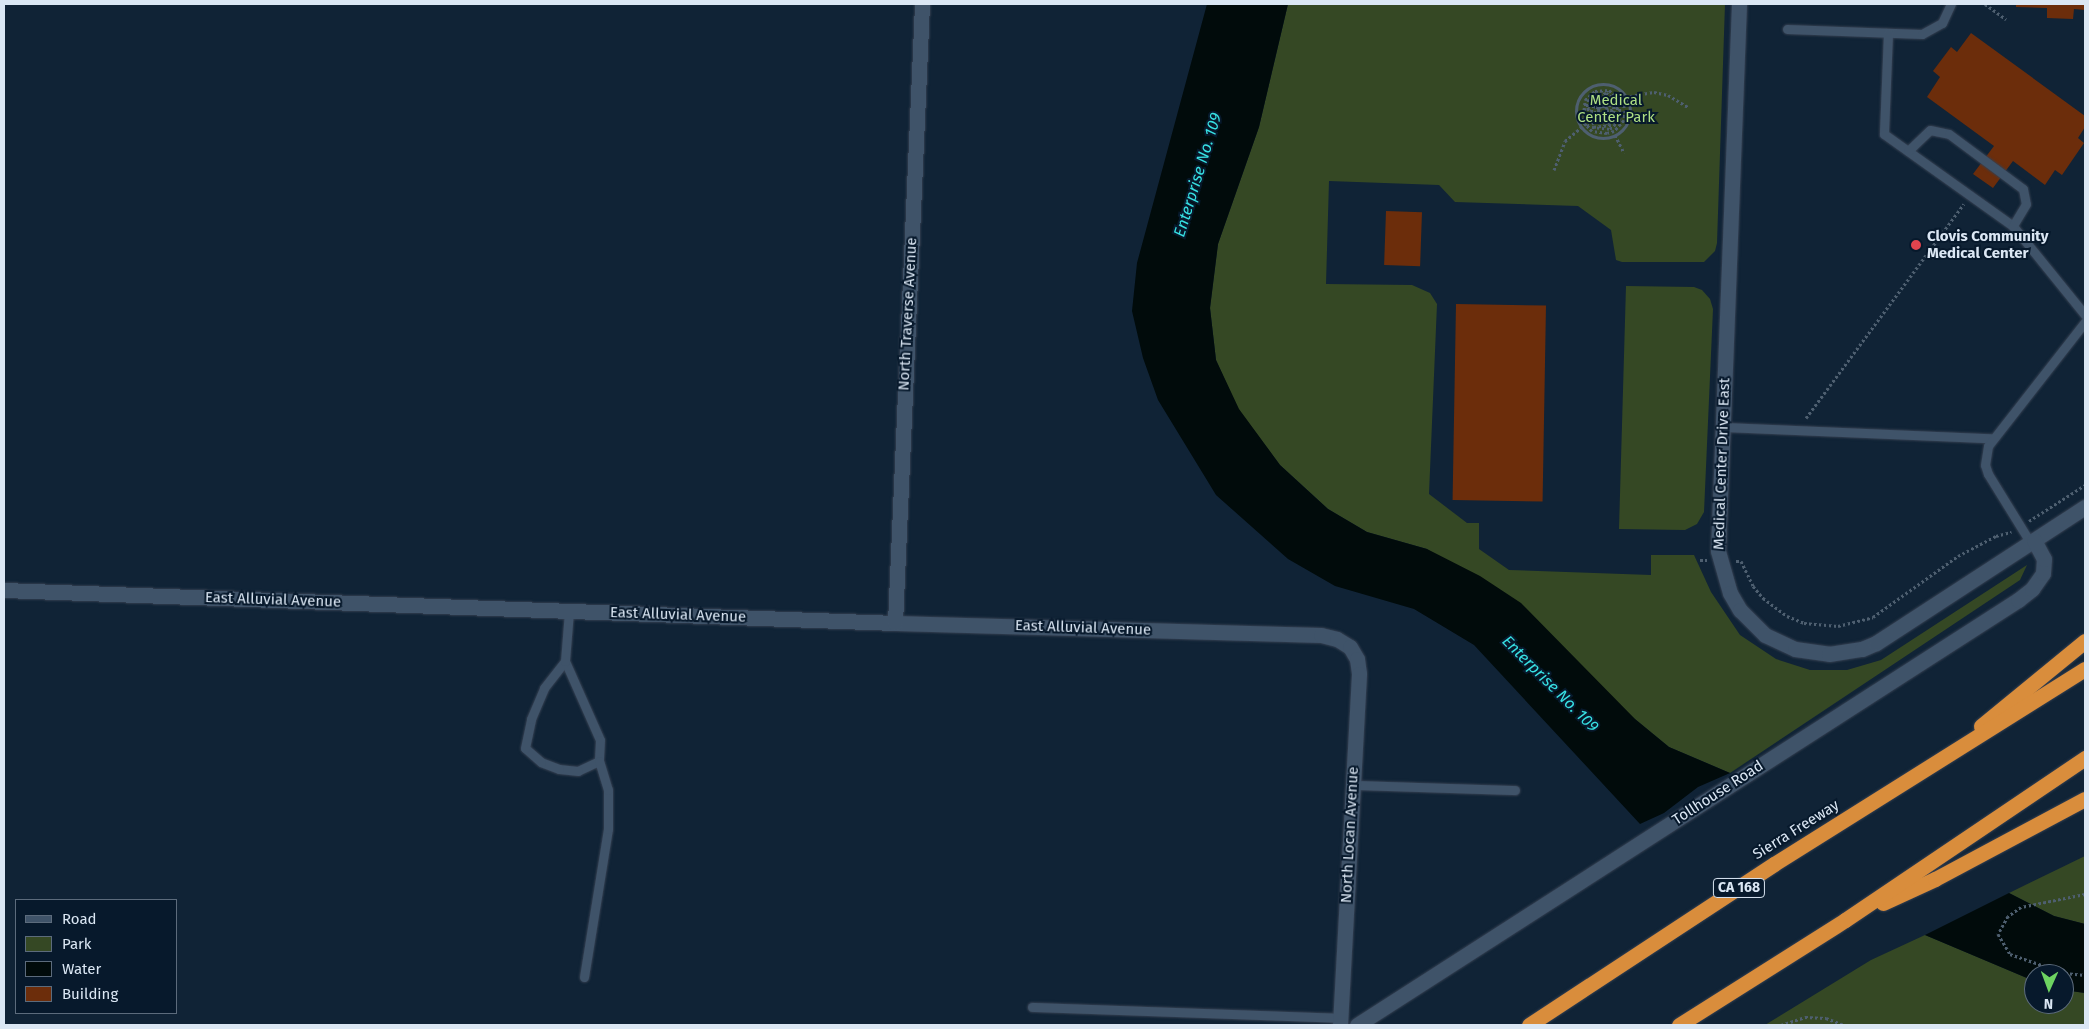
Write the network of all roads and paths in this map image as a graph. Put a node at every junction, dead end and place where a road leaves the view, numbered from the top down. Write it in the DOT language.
graph roads {
  1 [pos="922,4"];
  2 [pos="1738,4"];
  3 [pos="1951,4"];
  4 [pos="1985,4"];
  5 [pos="2006,19"];
  6 [pos="1787,29"];
  7 [pos="1888,33"];
  8 [pos="1625,97"];
  9 [pos="1688,107"];
  10 [pos="1602,116"];
  11 [pos="1580,126"];
  12 [pos="1615,135"];
  13 [pos="1908,151"];
  14 [pos="1624,153"];
  15 [pos="1554,170"];
  16 [pos="1970,196"];
  17 [pos="2013,226"];
  18 [pos="2085,315"];
  19 [pos="2085,322"];
  20 [pos="1723,427"];
  21 [pos="1797,430"];
  22 [pos="1990,438"];
  23 [pos="2085,485"];
  24 [pos="2085,507"];
  25 [pos="2020,526"];
  26 [pos="2032,541"];
  27 [pos="1736,561"];
  28 [pos="4,590"];
  29 [pos="569,611"];
  30 [pos="895,623"];
  31 [pos="2085,641"];
  32 [pos="1350,647"];
  33 [pos="565,661"];
  34 [pos="2085,669"];
  35 [pos="1950,754"];
  36 [pos="2085,758"];
  37 [pos="599,761"];
  38 [pos="1353,786"];
  39 [pos="1515,790"];
  40 [pos="2085,799"];
  41 [pos="2085,894"];
  42 [pos="1845,920"];
  43 [pos="2085,975"];
  44 [pos="584,977"];
  45 [pos="1032,1007"];
  46 [pos="1340,1022"];
  47 [pos="1357,1025"];
  48 [pos="1529,1025"];
  49 [pos="1679,1025"];
  50 [pos="1781,1025"];
  51 [pos="1844,1025"];
  1 -- 30 [label="street, North Traverse Avenue"];
  2 -- 20 [label="street, Medical Center Drive East"];
  3 -- 7 [label="lane"];
  4 -- 5 [label="path"];
  6 -- 7 [label="lane"];
  7 -- 13 [label="lane"];
  8 -- 9 [label="path"];
  8 -- 11 [label="path"];
  8 -- 12 [label="path"];
  10 -- 11 [label="path"];
  11 -- 12 [label="path"];
  11 -- 15 [label="path"];
  12 -- 14 [label="path"];
  13 -- 16 [label="lane"];
  13 -- 17 [label="lane"];
  16 -- 17 [label="lane"];
  16 -- 21 [label="path"];
  17 -- 18 [label="lane"];
  19 -- 22 [label="lane"];
  20 -- 21 [label="lane"];
  20 -- 26 [label="street, Medical Center Drive East"];
  21 -- 22 [label="lane"];
  22 -- 25 [label="lane"];
  23 -- 25 [label="path"];
  24 -- 26 [label="street, Medical Center Drive East"];
  25 -- 26 [label="lane"];
  25 -- 27 [label="path"];
  26 -- 47 [label="street, Tollhouse Road"];
  28 -- 29 [label="street, East Alluvial Avenue"];
  29 -- 30 [label="street, East Alluvial Avenue"];
  29 -- 33 [label="lane"];
  30 -- 32 [label="street, East Alluvial Avenue"];
  31 -- 35 [label="highway"];
  32 -- 38 [label="street, North Locan Avenue"];
  33 -- 37 [label="lane"];
  33 -- 37 [label="lane"];
  34 -- 35 [label="highway, Sierra Freeway / CA 168"];
  35 -- 48 [label="highway, Sierra Freeway / CA 168"];
  36 -- 42 [label="highway"];
  37 -- 44 [label="lane"];
  38 -- 39 [label="lane"];
  38 -- 46 [label="street, North Locan Avenue"];
  40 -- 42 [label="highway"];
  41 -- 43 [label="path"];
  42 -- 49 [label="highway"];
  45 -- 46 [label="lane"];
  50 -- 51 [label="path"];
}
